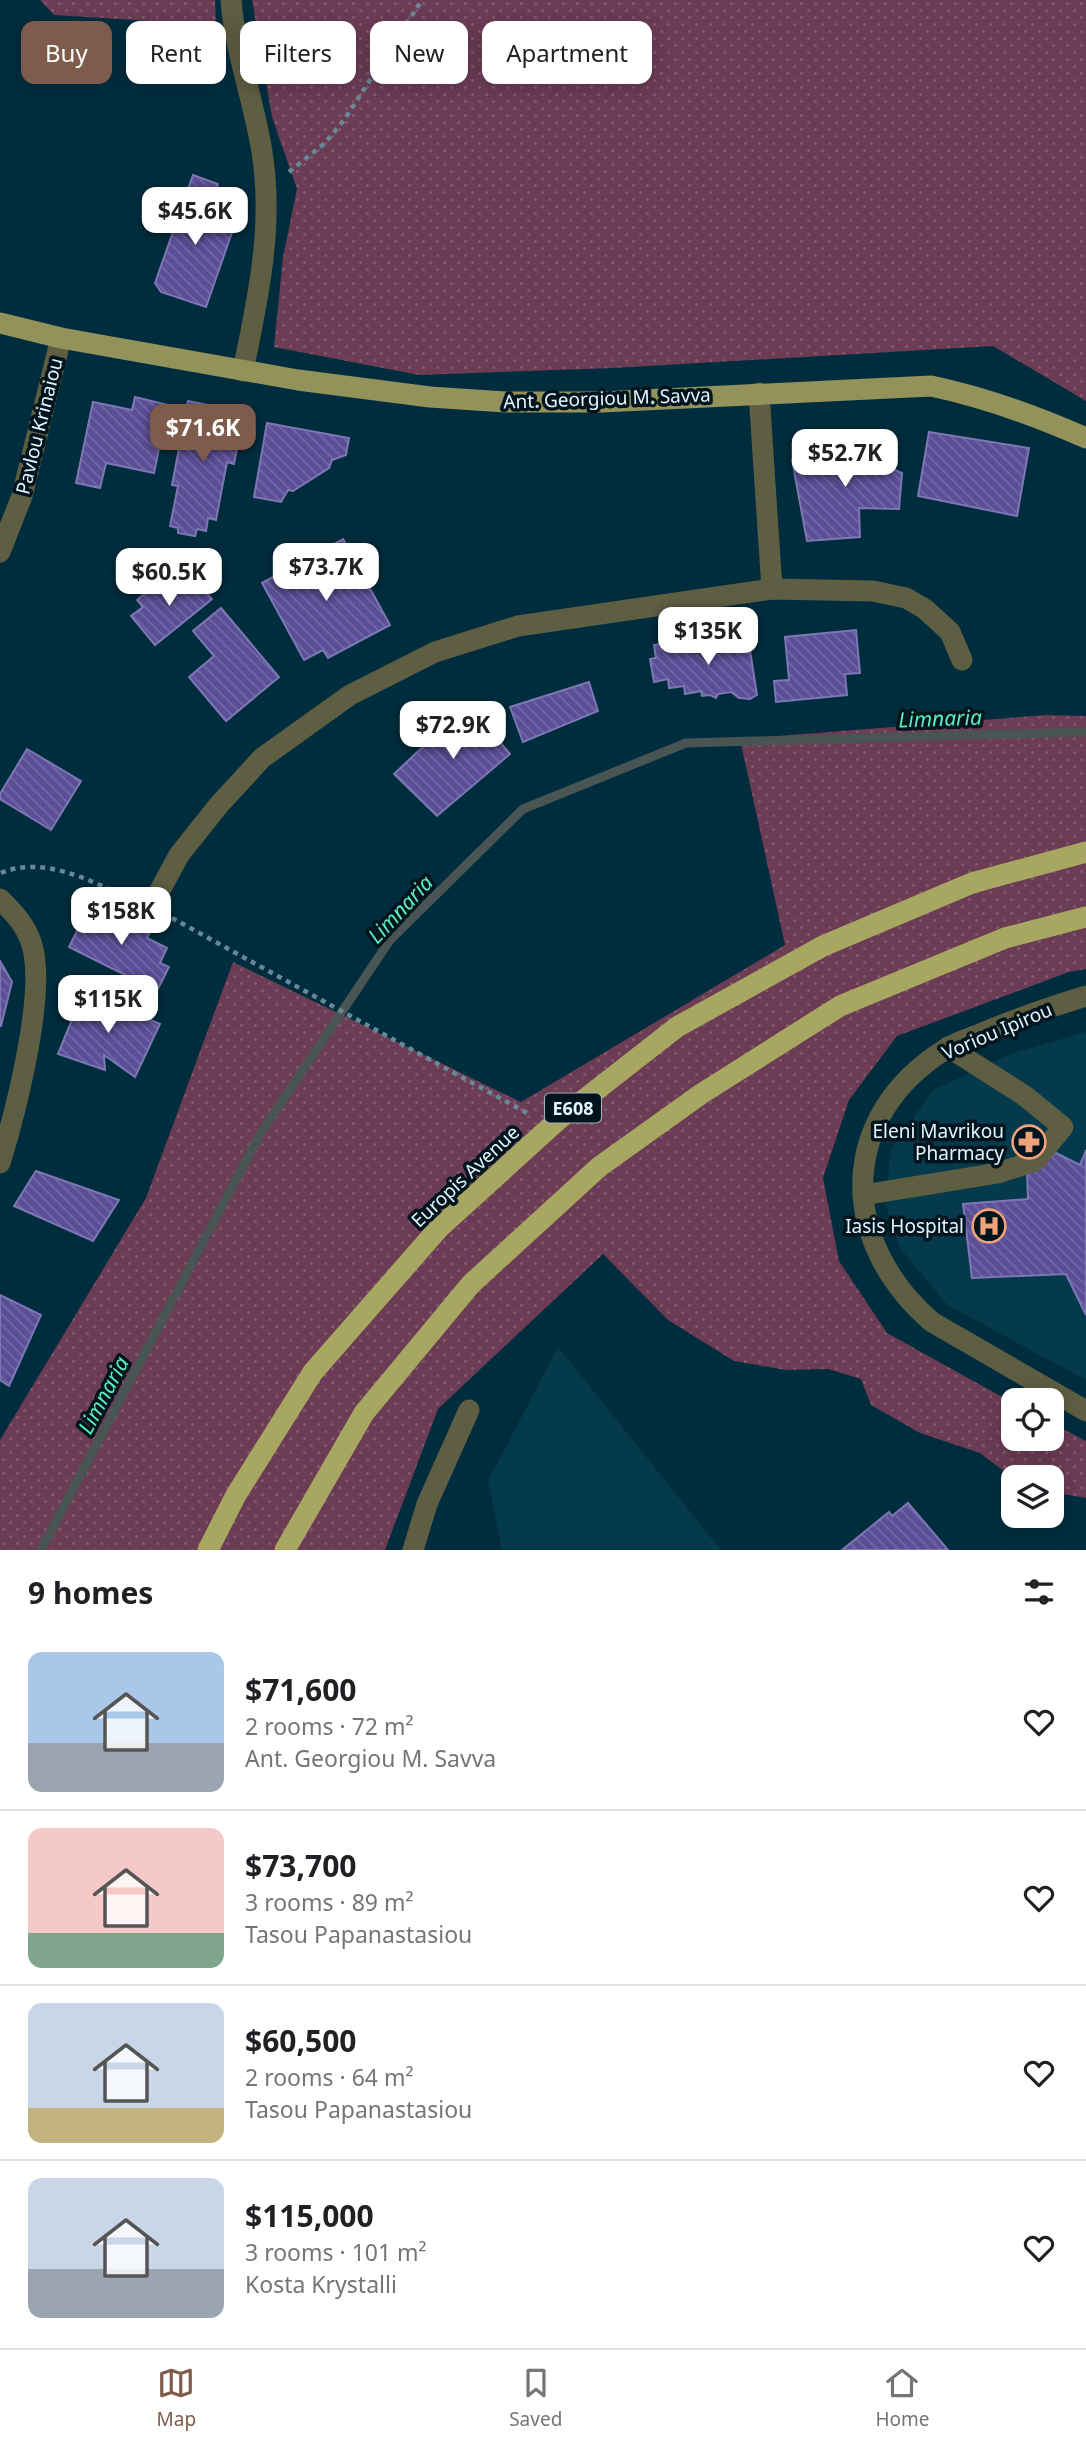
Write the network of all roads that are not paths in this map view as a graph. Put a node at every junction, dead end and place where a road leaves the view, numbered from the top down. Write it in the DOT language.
graph roads {
  1 [pos="231,0"];
  2 [pos="0,323"];
  3 [pos="61,338"];
  4 [pos="243,370"];
  5 [pos="759,393"];
  6 [pos="1086,439"];
  7 [pos="0,552"];
  8 [pos="772,589"];
  9 [pos="962,660"];
  10 [pos="1086,852"];
  11 [pos="0,899"];
  12 [pos="151,907"];
  13 [pos="1086,917"];
  14 [pos="1086,996"];
  15 [pos="948,1047"];
  16 [pos="0,1163"];
  17 [pos="863,1195"];
  18 [pos="470,1410"];
  19 [pos="1086,1411"];
  20 [pos="208,1550"];
  21 [pos="285,1550"];
  22 [pos="413,1550"];
  1 -- 4 [label="street"];
  2 -- 3 [label="main road, Ant. Georgiou M. Savva"];
  3 -- 4 [label="main road, Ant. Georgiou M. Savva"];
  3 -- 7 [label="street, Pavlou Krinaiou"];
  4 -- 5 [label="main road, Ant. Georgiou M. Savva"];
  5 -- 6 [label="main road, Ant. Georgiou M. Savva"];
  5 -- 8 [label="street"];
  8 -- 9 [label="street"];
  8 -- 12 [label="street"];
  10 -- 20 [label="highway, Europis Avenue / E608"];
  11 -- 16 [label="street"];
  13 -- 21 [label="highway"];
  14 -- 15 [label="street, Voriou Ipirou"];
  15 -- 17 [label="street, Voriou Ipirou"];
  15 -- 17 [label="street"];
  17 -- 19 [label="street, Voriou Ipirou"];
  18 -- 22 [label="street"];
}
